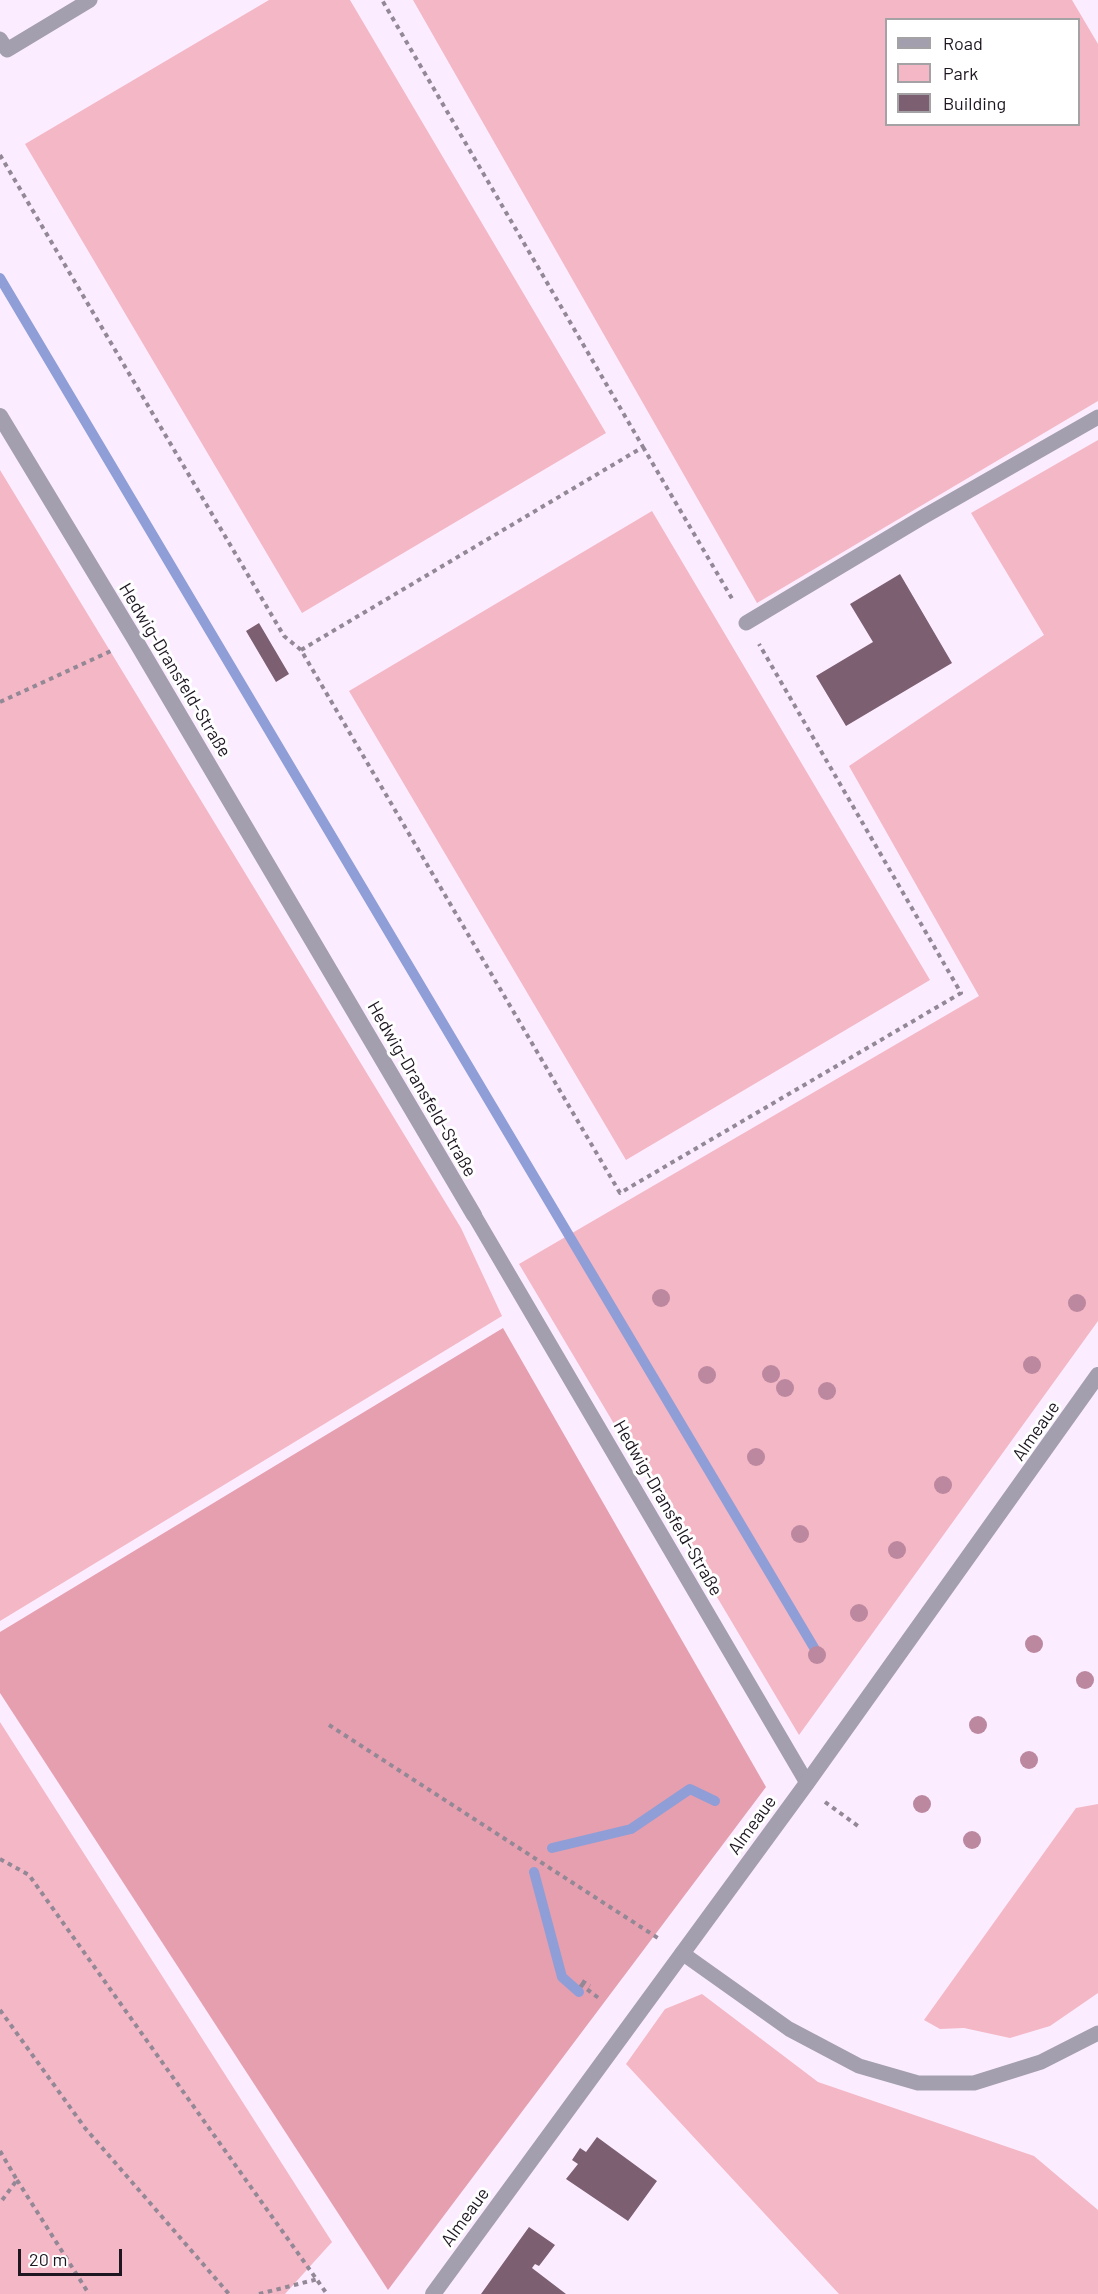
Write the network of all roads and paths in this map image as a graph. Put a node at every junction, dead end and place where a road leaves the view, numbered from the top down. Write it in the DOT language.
graph roads {
  1 [pos="90,0"];
  2 [pos="382,0"];
  3 [pos="0,39"];
  4 [pos="0,155"];
  5 [pos="0,416"];
  6 [pos="1098,417"];
  7 [pos="643,447"];
  8 [pos="746,622"];
  9 [pos="134,638"];
  10 [pos="301,650"];
  11 [pos="0,702"];
  12 [pos="474,1215"];
  13 [pos="1098,1376"];
  14 [pos="329,1725"];
  15 [pos="807,1783"];
  16 [pos="858,1826"];
  17 [pos="0,1859"];
  18 [pos="682,1953"];
  19 [pos="590,1986"];
  20 [pos="600,1999"];
  21 [pos="0,2010"];
  22 [pos="1098,2033"];
  23 [pos="0,2151"];
  24 [pos="17,2180"];
  25 [pos="0,2203"];
  26 [pos="318,2279"];
  27 [pos="89,2294"];
  28 [pos="229,2294"];
  29 [pos="259,2294"];
  30 [pos="327,2294"];
  31 [pos="433,2294"];
  1 -- 3 [label="lane"];
  2 -- 7 [label="path"];
  4 -- 10 [label="path"];
  5 -- 9 [label="street, Hedwig-Dransfeld-Straße"];
  6 -- 8 [label="lane"];
  7 -- 8 [label="path"];
  7 -- 10 [label="path"];
  8 -- 10 [label="path"];
  9 -- 11 [label="path"];
  9 -- 12 [label="street, Hedwig-Dransfeld-Straße"];
  12 -- 15 [label="lane, Hedwig-Dransfeld-Straße"];
  13 -- 15 [label="street, Almeaue"];
  14 -- 18 [label="path"];
  15 -- 16 [label="path"];
  15 -- 18 [label="street, Almeaue"];
  17 -- 26 [label="path"];
  18 -- 22 [label="lane"];
  18 -- 31 [label="street, Almeaue"];
  19 -- 20 [label="path"];
  21 -- 28 [label="path"];
  23 -- 24 [label="path"];
  24 -- 25 [label="path"];
  24 -- 27 [label="path"];
  26 -- 29 [label="path"];
  26 -- 30 [label="path"];
}
